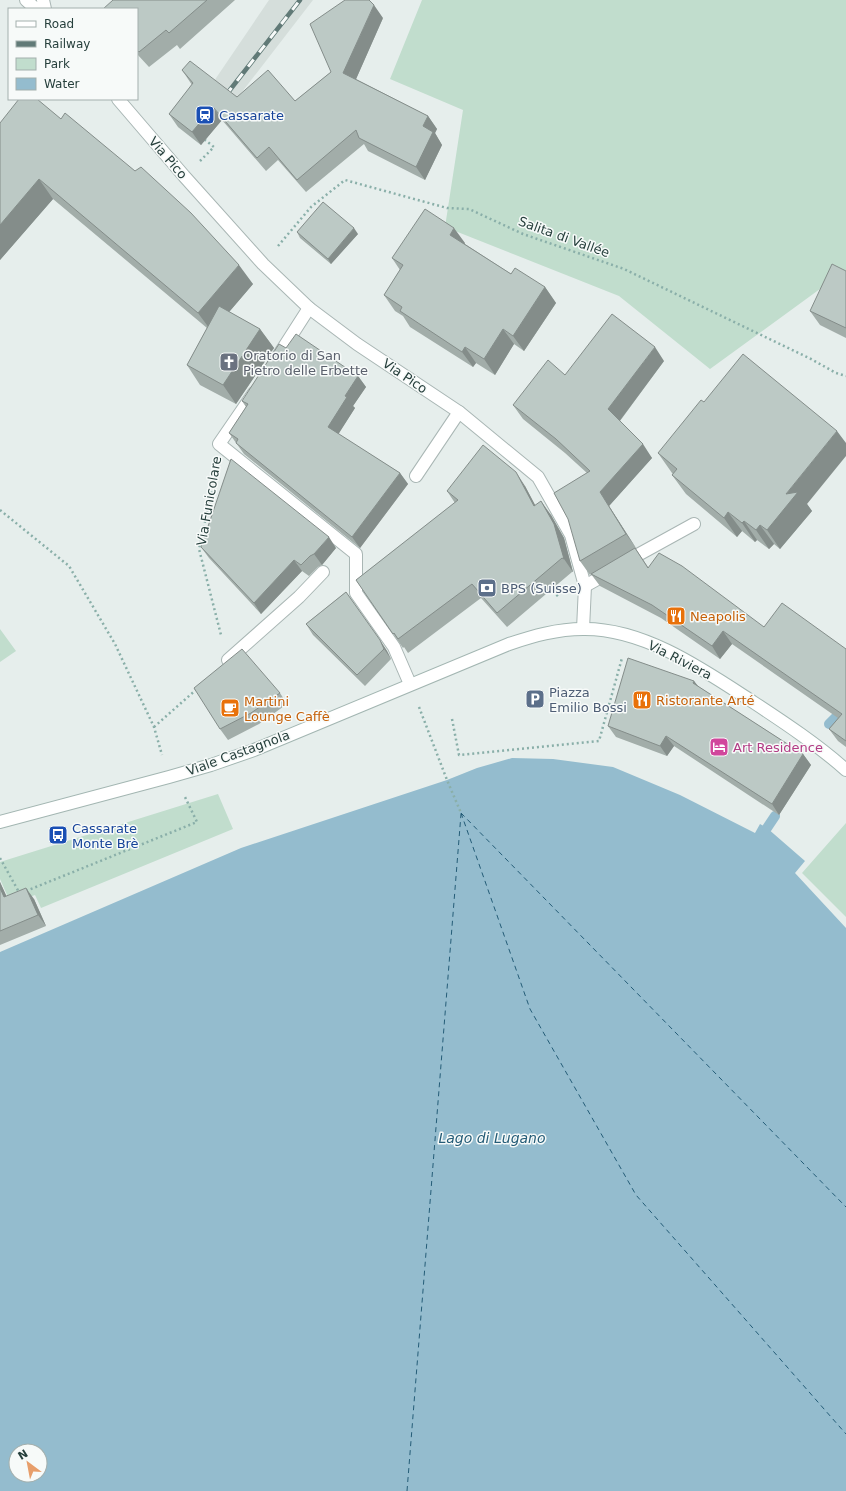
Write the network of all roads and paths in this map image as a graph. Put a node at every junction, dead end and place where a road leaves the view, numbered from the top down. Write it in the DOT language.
graph roads {
  1 [pos="26,0"];
  2 [pos="35,8"];
  3 [pos="119,100"];
  4 [pos="283,240"];
  5 [pos="310,308"];
  6 [pos="266,373"];
  7 [pos="846,376"];
  8 [pos="258,386"];
  9 [pos="459,412"];
  10 [pos="219,444"];
  11 [pos="416,476"];
  12 [pos="0,510"];
  13 [pos="694,524"];
  14 [pos="323,572"];
  15 [pos="545,584"];
  16 [pos="585,586"];
  17 [pos="583,624"];
  18 [pos="628,635"];
  19 [pos="228,660"];
  20 [pos="410,684"];
  21 [pos="199,687"];
  22 [pos="452,719"];
  23 [pos="154,727"];
  24 [pos="846,770"];
  25 [pos="169,777"];
  26 [pos="461,813"];
  27 [pos="0,822"];
  28 [pos="197,822"];
  29 [pos="0,858"];
  1 -- 2 [label="street"];
  3 -- 5 [label="street, Via Pico"];
  4 -- 7 [label="path, Salita di Vallée"];
  5 -- 6 [label="street"];
  5 -- 9 [label="street, Via Pico"];
  8 -- 10 [label="street, Via Funicolare"];
  9 -- 11 [label="street"];
  9 -- 16 [label="street, Via Pico"];
  10 -- 19 [label="path, Via Funicolare"];
  10 -- 20 [label="street"];
  12 -- 23 [label="path"];
  13 -- 16 [label="street"];
  14 -- 19 [label="street"];
  15 -- 17 [label="path"];
  16 -- 17 [label="street, Via Pico"];
  17 -- 18 [label="street, Via Riviera"];
  17 -- 20 [label="street, Viale Castagnola"];
  18 -- 22 [label="path"];
  18 -- 24 [label="street, Via Riviera"];
  20 -- 25 [label="street, Viale Castagnola"];
  20 -- 26 [label="path"];
  21 -- 23 [label="path"];
  23 -- 25 [label="path"];
  25 -- 27 [label="street, Viale Castagnola"];
  28 -- 29 [label="path"];
}
